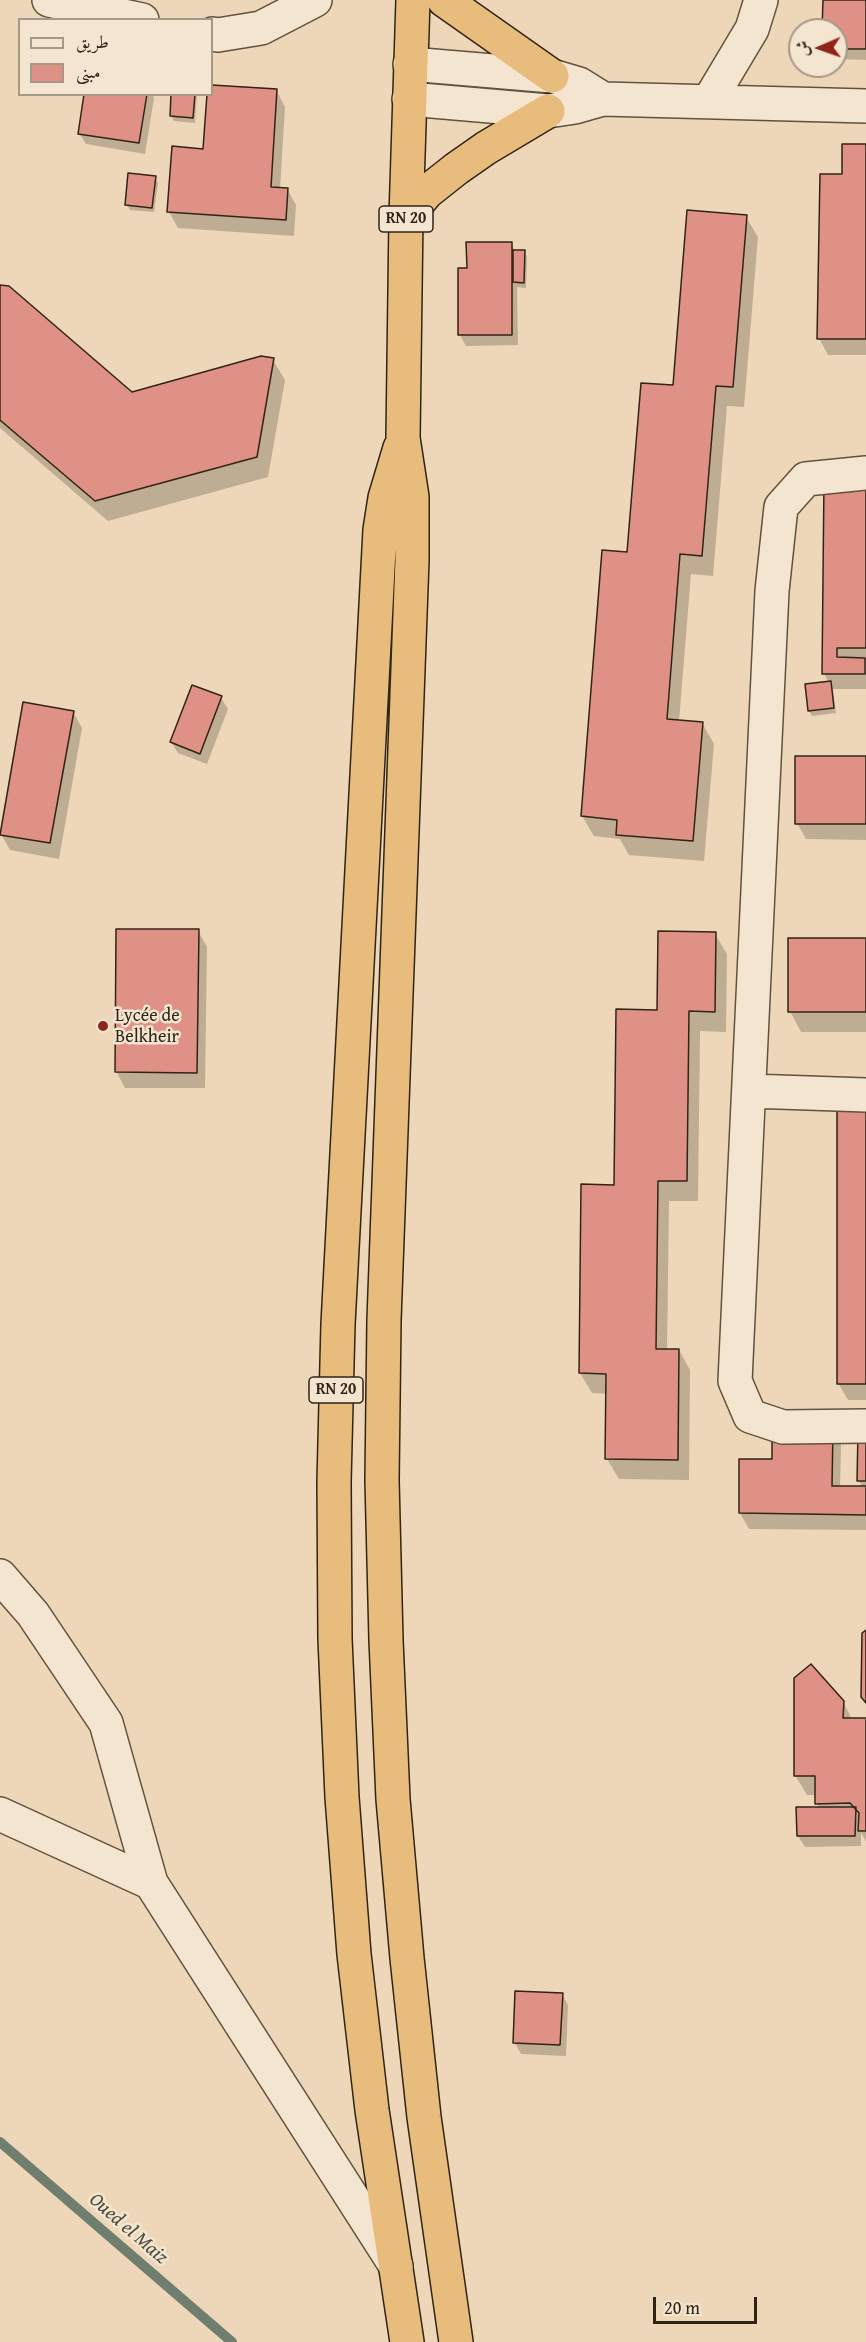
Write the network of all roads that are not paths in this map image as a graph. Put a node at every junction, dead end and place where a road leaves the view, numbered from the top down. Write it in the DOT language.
graph roads {
  1 [pos="49,0"];
  2 [pos="315,0"];
  3 [pos="412,0"];
  4 [pos="444,0"];
  5 [pos="761,0"];
  6 [pos="133,18"];
  7 [pos="213,34"];
  8 [pos="410,64"];
  9 [pos="552,76"];
  10 [pos="409,99"];
  11 [pos="603,99"];
  12 [pos="709,101"];
  13 [pos="866,106"];
  14 [pos="549,111"];
  15 [pos="406,217"];
  16 [pos="403,438"];
  17 [pos="866,473"];
  18 [pos="750,1091"];
  19 [pos="866,1095"];
  20 [pos="866,1426"];
  21 [pos="0,1576"];
  22 [pos="0,1814"];
  23 [pos="151,1883"];
  24 [pos="396,2266"];
  25 [pos="407,2342"];
  26 [pos="456,2342"];
  1 -- 6 [label="street"];
  2 -- 7 [label="street"];
  3 -- 8 [label="highway, RN 20"];
  4 -- 9 [label="highway"];
  5 -- 12 [label="street"];
  8 -- 9 [label="street"];
  8 -- 10 [label="highway, RN 20"];
  9 -- 11 [label="street"];
  10 -- 14 [label="street"];
  10 -- 15 [label="highway, RN 20"];
  11 -- 12 [label="street"];
  11 -- 14 [label="street"];
  12 -- 13 [label="street"];
  14 -- 15 [label="highway"];
  15 -- 16 [label="highway, RN 20"];
  16 -- 24 [label="highway, RN 20"];
  16 -- 26 [label="highway, RN 20"];
  17 -- 18 [label="street"];
  18 -- 19 [label="street"];
  18 -- 20 [label="street"];
  21 -- 23 [label="street"];
  22 -- 23 [label="street"];
  23 -- 24 [label="street"];
  24 -- 25 [label="highway, RN 20"];
}
